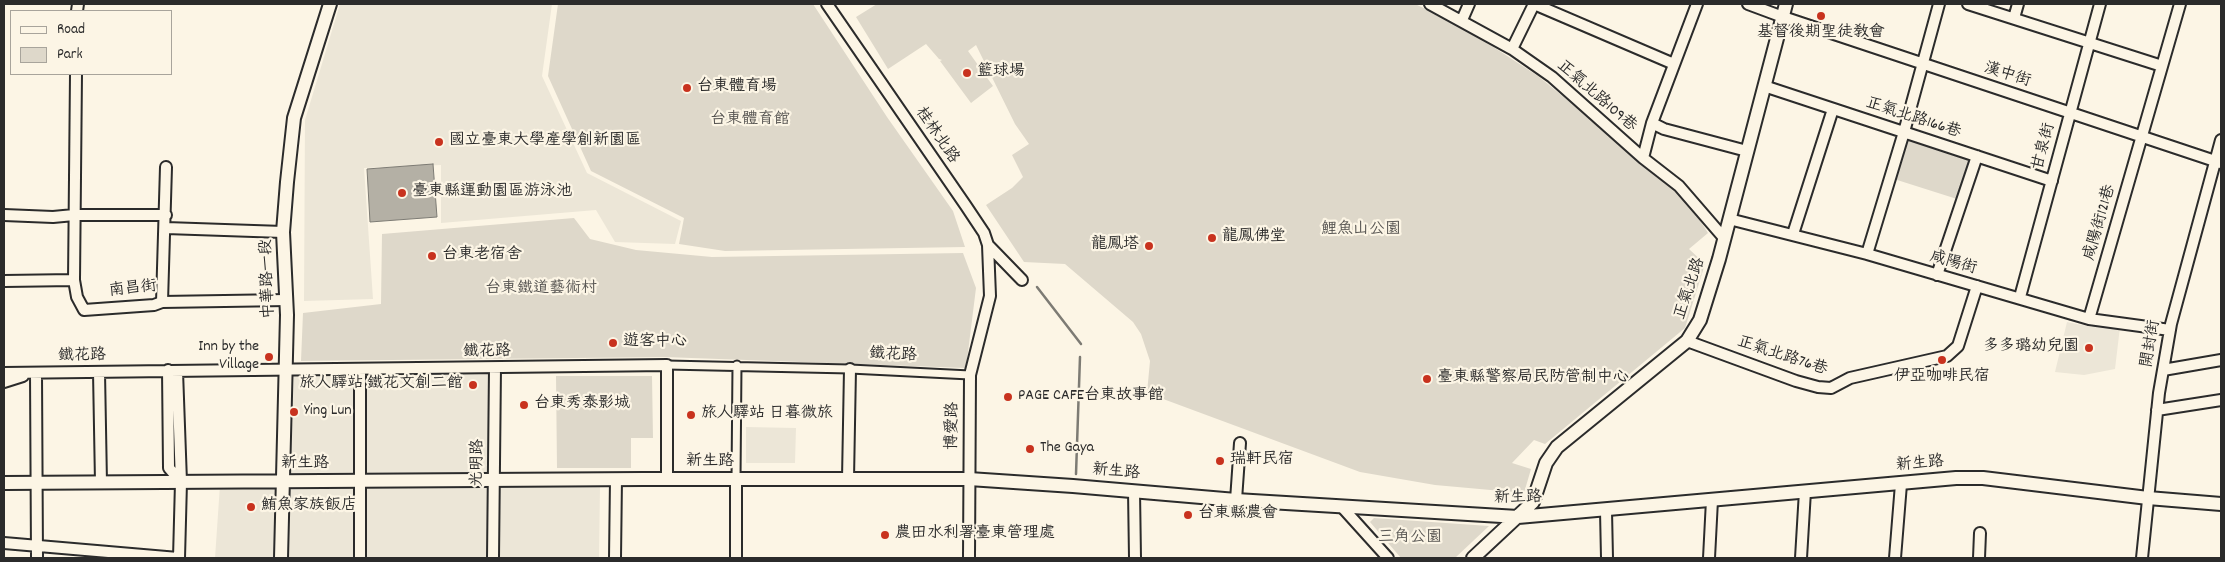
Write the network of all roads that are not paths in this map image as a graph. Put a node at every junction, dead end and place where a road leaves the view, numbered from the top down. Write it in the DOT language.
graph roads {
  1 [pos="330,4"];
  2 [pos="827,4"];
  3 [pos="1430,4"];
  4 [pos="1469,4"];
  5 [pos="1534,4"];
  6 [pos="1696,4"];
  7 [pos="1748,4"];
  8 [pos="1786,4"];
  9 [pos="1939,4"];
  10 [pos="1968,4"];
  11 [pos="2018,4"];
  12 [pos="2100,4"];
  13 [pos="2180,4"];
  14 [pos="1783,18"];
  15 [pos="2014,18"];
  16 [pos="1462,20"];
  17 [pos="2089,43"];
  18 [pos="1512,49"];
  19 [pos="1674,64"];
  20 [pos="1923,64"];
  21 [pos="2162,66"];
  22 [pos="76,75"];
  23 [pos="1764,86"];
  24 [pos="1832,109"];
  25 [pos="2070,113"];
  26 [pos="1652,123"];
  27 [pos="1904,132"];
  28 [pos="2142,137"];
  29 [pos="2221,140"];
  30 [pos="1747,151"];
  31 [pos="1977,156"];
  32 [pos="1643,158"];
  33 [pos="2218,162"];
  34 [pos="166,168"];
  35 [pos="2052,181"];
  36 [pos="4,215"];
  37 [pos="74,215"];
  38 [pos="166,215"];
  39 [pos="1729,219"];
  40 [pos="166,228"];
  41 [pos="283,232"];
  42 [pos="1793,234"];
  43 [pos="1724,238"];
  44 [pos="988,244"];
  45 [pos="1867,254"];
  46 [pos="1937,275"];
  47 [pos="74,280"];
  48 [pos="1022,280"];
  49 [pos="4,281"];
  50 [pos="1977,286"];
  51 [pos="990,296"];
  52 [pos="2020,298"];
  53 [pos="287,300"];
  54 [pos="162,302"];
  55 [pos="2089,319"];
  56 [pos="2170,330"];
  57 [pos="1687,341"];
  58 [pos="2221,360"];
  59 [pos="667,365"];
  60 [pos="737,365"];
  61 [pos="496,368"];
  62 [pos="850,369"];
  63 [pos="360,370"];
  64 [pos="2163,370"];
  65 [pos="173,371"];
  66 [pos="285,371"];
  67 [pos="99,372"];
  68 [pos="4,373"];
  69 [pos="36,373"];
  70 [pos="970,375"];
  71 [pos="4,382"];
  72 [pos="2221,400"];
  73 [pos="2157,410"];
  74 [pos="1240,443"];
  75 [pos="616,479"];
  76 [pos="667,479"];
  77 [pos="736,479"];
  78 [pos="848,479"];
  79 [pos="969,479"];
  80 [pos="494,480"];
  81 [pos="283,481"];
  82 [pos="361,481"];
  83 [pos="181,482"];
  84 [pos="4,483"];
  85 [pos="37,483"];
  86 [pos="101,483"];
  87 [pos="1901,484"];
  88 [pos="1134,491"];
  89 [pos="1805,491"];
  90 [pos="2148,498"];
  91 [pos="1236,500"];
  92 [pos="1712,500"];
  93 [pos="2221,504"];
  94 [pos="1342,507"];
  95 [pos="1606,511"];
  96 [pos="1518,517"];
  97 [pos="1980,533"];
  98 [pos="4,543"];
  99 [pos="37,546"];
  100 [pos="37,558"];
  101 [pos="179,558"];
  102 [pos="281,558"];
  103 [pos="360,558"];
  104 [pos="493,558"];
  105 [pos="615,558"];
  106 [pos="736,558"];
  107 [pos="969,558"];
  108 [pos="1135,558"];
  109 [pos="1388,558"];
  110 [pos="1472,558"];
  111 [pos="1606,558"];
  112 [pos="1708,558"];
  113 [pos="1801,558"];
  114 [pos="1895,558"];
  115 [pos="1979,558"];
  116 [pos="2142,558"];
  1 -- 41 [label="street, 中華路一段"];
  2 -- 44 [label="street, 桂林北路"];
  3 -- 16 [label="street, 正氣北路109巷"];
  4 -- 16 [label="street"];
  5 -- 18 [label="street"];
  5 -- 19 [label="street"];
  6 -- 19 [label="street"];
  7 -- 14 [label="street, 漢中街"];
  8 -- 14 [label="street, 正氣北路"];
  9 -- 20 [label="street"];
  10 -- 15 [label="street"];
  11 -- 15 [label="street"];
  12 -- 17 [label="street, 甘泉街"];
  13 -- 21 [label="street, 咸陽街121巷"];
  14 -- 20 [label="street, 漢中街"];
  14 -- 23 [label="street, 正氣北路"];
  15 -- 17 [label="street"];
  16 -- 18 [label="street, 正氣北路109巷"];
  17 -- 21 [label="street"];
  17 -- 25 [label="street, 甘泉街"];
  18 -- 32 [label="street, 正氣北路109巷"];
  19 -- 26 [label="street"];
  20 -- 25 [label="street, 漢中街"];
  20 -- 27 [label="street"];
  21 -- 28 [label="street, 咸陽街121巷"];
  22 -- 37 [label="street"];
  23 -- 24 [label="street, 正氣北路166巷"];
  23 -- 30 [label="street, 正氣北路"];
  24 -- 27 [label="street, 正氣北路166巷"];
  24 -- 42 [label="street"];
  25 -- 28 [label="street, 漢中街"];
  25 -- 35 [label="street, 甘泉街"];
  26 -- 30 [label="street"];
  26 -- 32 [label="street"];
  27 -- 31 [label="street, 正氣北路166巷"];
  27 -- 45 [label="street"];
  28 -- 33 [label="street, 漢中街"];
  28 -- 55 [label="street, 咸陽街121巷"];
  29 -- 33 [label="street, 開封街"];
  30 -- 39 [label="street, 正氣北路"];
  31 -- 35 [label="street, 正氣北路166巷"];
  31 -- 46 [label="street"];
  32 -- 43 [label="street, 正氣北路109巷"];
  33 -- 56 [label="street, 開封街"];
  34 -- 38 [label="street"];
  35 -- 52 [label="street, 甘泉街"];
  36 -- 37 [label="street"];
  37 -- 38 [label="street"];
  37 -- 47 [label="street"];
  38 -- 40 [label="street"];
  39 -- 42 [label="street, 咸陽街"];
  39 -- 43 [label="street, 正氣北路"];
  40 -- 41 [label="street"];
  40 -- 54 [label="street"];
  41 -- 53 [label="street, 中華路一段"];
  42 -- 45 [label="street, 咸陽街"];
  43 -- 57 [label="street, 正氣北路"];
  44 -- 48 [label="street"];
  44 -- 51 [label="street, 桂林北路"];
  45 -- 46 [label="street, 咸陽街"];
  46 -- 50 [label="street, 咸陽街"];
  47 -- 49 [label="street"];
  47 -- 54 [label="street, 南昌街"];
  50 -- 52 [label="street, 咸陽街"];
  50 -- 57 [label="street, 正氣北路76巷"];
  51 -- 70 [label="street, 博愛路"];
  52 -- 55 [label="street, 咸陽街"];
  53 -- 54 [label="street, 南昌街"];
  53 -- 66 [label="street, 中華路一段"];
  55 -- 56 [label="street, 咸陽街"];
  56 -- 64 [label="street, 開封街"];
  57 -- 96 [label="street, 正氣北路"];
  58 -- 64 [label="street"];
  59 -- 60 [label="street, 鐵花路"];
  59 -- 61 [label="street, 鐵花路"];
  59 -- 76 [label="street"];
  60 -- 62 [label="street, 鐵花路"];
  60 -- 77 [label="street"];
  61 -- 63 [label="street, 鐵花路"];
  61 -- 80 [label="street, 光明路"];
  62 -- 70 [label="street, 鐵花路"];
  62 -- 78 [label="street"];
  63 -- 66 [label="street, 鐵花路"];
  63 -- 82 [label="street"];
  64 -- 73 [label="street, 開封街"];
  65 -- 66 [label="street, 鐵花路"];
  65 -- 67 [label="street, 鐵花路"];
  65 -- 83 [label="street"];
  66 -- 81 [label="street, 中華路一段"];
  67 -- 69 [label="street, 鐵花路"];
  67 -- 86 [label="street"];
  68 -- 69 [label="street, 鐵花路"];
  69 -- 71 [label="street"];
  69 -- 85 [label="street"];
  70 -- 79 [label="street, 博愛路"];
  72 -- 73 [label="street"];
  73 -- 90 [label="street, 開封街"];
  74 -- 91 [label="street"];
  75 -- 76 [label="street, 新生路"];
  75 -- 80 [label="street, 新生路"];
  75 -- 105 [label="street"];
  76 -- 77 [label="street, 新生路"];
  77 -- 78 [label="street, 新生路"];
  77 -- 106 [label="street"];
  78 -- 79 [label="street, 新生路"];
  79 -- 88 [label="street, 新生路"];
  79 -- 107 [label="street, 博愛路"];
  80 -- 82 [label="street, 新生路"];
  80 -- 104 [label="street, 光明路"];
  81 -- 82 [label="street, 新生路"];
  81 -- 83 [label="street, 新生路"];
  81 -- 102 [label="street, 中華路一段"];
  82 -- 103 [label="street"];
  83 -- 86 [label="street, 新生路"];
  83 -- 101 [label="street"];
  84 -- 85 [label="street, 新生路"];
  85 -- 86 [label="street, 新生路"];
  85 -- 99 [label="street"];
  87 -- 89 [label="street, 新生路"];
  87 -- 90 [label="street, 新生路"];
  87 -- 114 [label="street"];
  88 -- 91 [label="street, 新生路"];
  88 -- 108 [label="street"];
  89 -- 92 [label="street, 新生路"];
  89 -- 113 [label="street"];
  90 -- 93 [label="street, 新生路"];
  90 -- 116 [label="street, 開封街"];
  91 -- 94 [label="street, 新生路"];
  92 -- 95 [label="street, 新生路"];
  92 -- 112 [label="street"];
  94 -- 96 [label="street, 新生路"];
  94 -- 109 [label="street"];
  95 -- 96 [label="street, 新生路"];
  95 -- 111 [label="street"];
  96 -- 110 [label="street, 正氣北路"];
  97 -- 115 [label="street"];
  98 -- 99 [label="street"];
  99 -- 100 [label="street"];
  99 -- 101 [label="street"];
}
